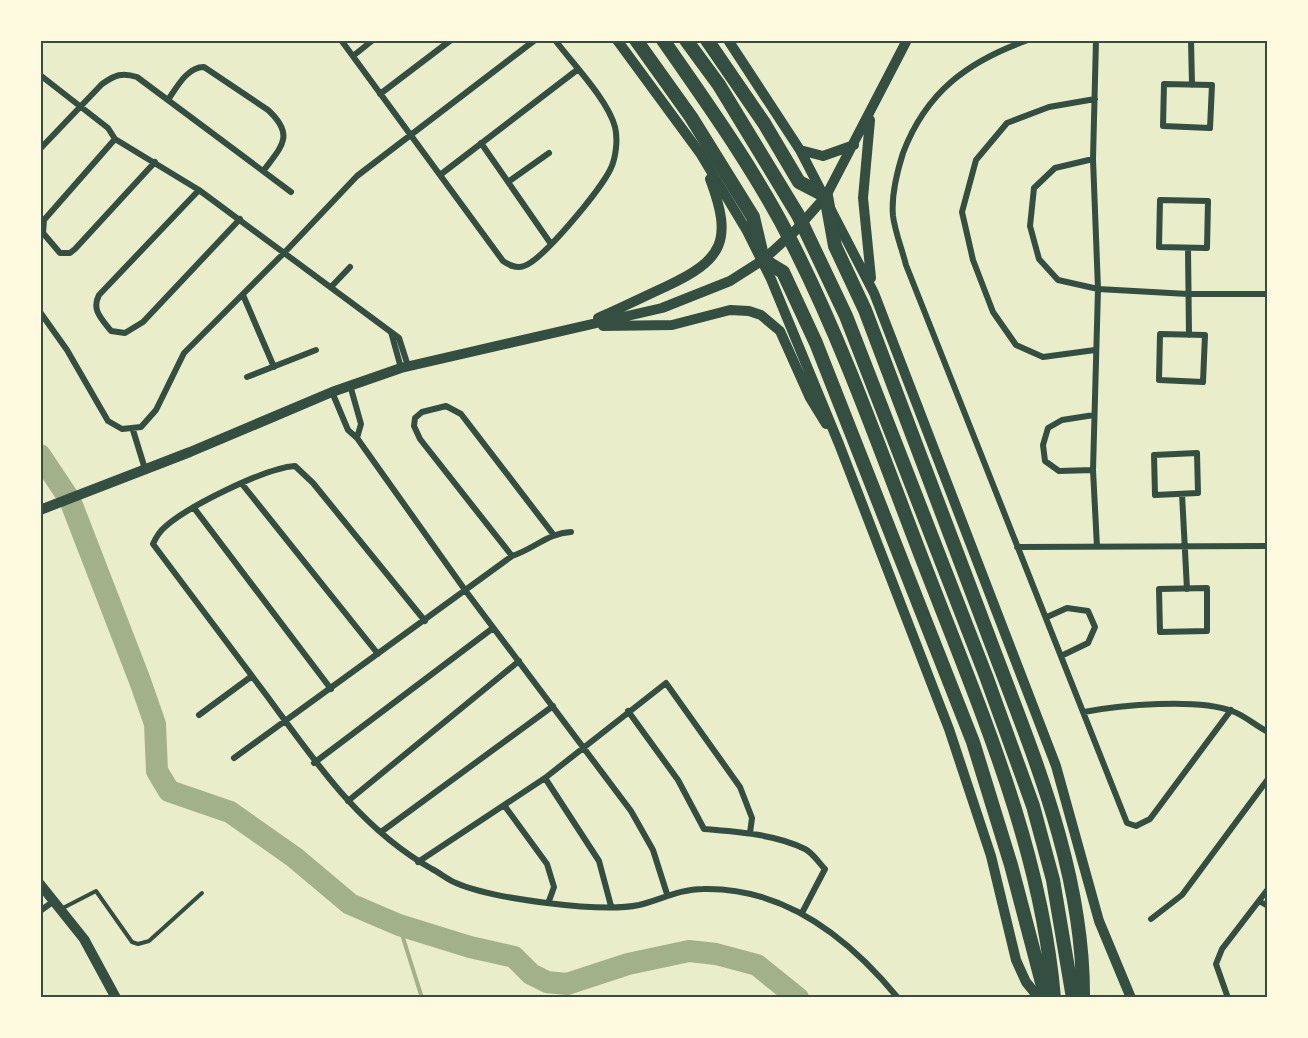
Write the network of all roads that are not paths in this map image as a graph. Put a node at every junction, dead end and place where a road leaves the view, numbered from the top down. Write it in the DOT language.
graph roads {
  1 [pos="341,40"];
  2 [pos="373,40"];
  3 [pos="451,40"];
  4 [pos="535,40"];
  5 [pos="555,40"];
  6 [pos="617,40"];
  7 [pos="636,40"];
  8 [pos="663,40"];
  9 [pos="686,40"];
  10 [pos="707,40"];
  11 [pos="728,40"];
  12 [pos="907,40"];
  13 [pos="1028,40"];
  14 [pos="1096,40"];
  15 [pos="1191,40"];
  16 [pos="352,56"];
  17 [pos="577,70"];
  18 [pos="40,75"];
  19 [pos="1192,85"];
  20 [pos="380,94"];
  21 [pos="1095,99"];
  22 [pos="168,100"];
  23 [pos="81,105"];
  24 [pos="870,115"];
  25 [pos="410,134"];
  26 [pos="115,140"];
  27 [pos="481,143"];
  28 [pos="855,145"];
  29 [pos="40,149"];
  30 [pos="800,150"];
  31 [pos="549,153"];
  32 [pos="700,153"];
  33 [pos="1093,159"];
  34 [pos="155,162"];
  35 [pos="264,170"];
  36 [pos="440,175"];
  37 [pos="508,182"];
  38 [pos="199,190"];
  39 [pos="291,192"];
  40 [pos="826,196"];
  41 [pos="240,219"];
  42 [pos="551,244"];
  43 [pos="1188,248"];
  44 [pos="285,252"];
  45 [pos="763,260"];
  46 [pos="350,267"];
  47 [pos="332,286"];
  48 [pos="1098,290"];
  49 [pos="874,293"];
  50 [pos="1188,294"];
  51 [pos="1268,294"];
  52 [pos="243,295"];
  53 [pos="40,312"];
  54 [pos="582,326"];
  55 [pos="1189,335"];
  56 [pos="316,350"];
  57 [pos="1095,350"];
  58 [pos="274,366"];
  59 [pos="405,367"];
  60 [pos="247,377"];
  61 [pos="350,385"];
  62 [pos="332,392"];
  63 [pos="1094,415"];
  64 [pos="133,430"];
  65 [pos="357,438"];
  66 [pos="839,444"];
  67 [pos="145,469"];
  68 [pos="1093,470"];
  69 [pos="242,484"];
  70 [pos="1182,494"];
  71 [pos="194,508"];
  72 [pos="40,510"];
  73 [pos="571,532"];
  74 [pos="553,534"];
  75 [pos="1185,546"];
  76 [pos="1268,546"];
  77 [pos="1017,547"];
  78 [pos="1096,547"];
  79 [pos="512,556"];
  80 [pos="1187,589"];
  81 [pos="465,590"];
  82 [pos="1047,617"];
  83 [pos="425,621"];
  84 [pos="493,628"];
  85 [pos="378,654"];
  86 [pos="1061,656"];
  87 [pos="519,661"];
  88 [pos="252,676"];
  89 [pos="331,689"];
  90 [pos="553,706"];
  91 [pos="1231,710"];
  92 [pos="628,711"];
  93 [pos="1084,712"];
  94 [pos="199,715"];
  95 [pos="285,720"];
  96 [pos="1268,732"];
  97 [pos="584,745"];
  98 [pos="234,758"];
  99 [pos="314,763"];
  100 [pos="545,778"];
  101 [pos="1268,779"];
  102 [pos="348,801"];
  103 [pos="504,805"];
  104 [pos="381,832"];
  105 [pos="750,833"];
  106 [pos="418,862"];
  107 [pos="40,884"];
  108 [pos="1268,889"];
  109 [pos="202,893"];
  110 [pos="667,894"];
  111 [pos="549,901"];
  112 [pos="1259,901"];
  113 [pos="58,905"];
  114 [pos="611,906"];
  115 [pos="1268,906"];
  116 [pos="40,911"];
  117 [pos="803,911"];
  118 [pos="1151,920"];
  119 [pos="116,998"];
  120 [pos="898,998"];
  121 [pos="1039,998"];
  122 [pos="1046,998"];
  123 [pos="1054,998"];
  124 [pos="1073,998"];
  125 [pos="1083,998"];
  126 [pos="1131,998"];
  127 [pos="1228,998"];
  1 -- 16 [label="street"];
  2 -- 16 [label="street"];
  3 -- 20 [label="street"];
  4 -- 25 [label="street"];
  5 -- 17 [label="street"];
  6 -- 32 [label="main road"];
  7 -- 45 [label="highway"];
  8 -- 123 [label="highway"];
  9 -- 124 [label="highway"];
  10 -- 40 [label="highway"];
  11 -- 30 [label="main road"];
  12 -- 24 [label="main road"];
  13 -- 77 [label="street"];
  14 -- 21 [label="street"];
  15 -- 19 [label="street"];
  16 -- 20 [label="street"];
  17 -- 27 [label="street"];
  17 -- 42 [label="street"];
  18 -- 23 [label="street"];
  19 -- 19 [label="street"];
  20 -- 25 [label="street"];
  21 -- 33 [label="street"];
  21 -- 57 [label="street"];
  22 -- 23 [label="street"];
  22 -- 35 [label="street"];
  22 -- 35 [label="street"];
  23 -- 26 [label="street"];
  23 -- 29 [label="street"];
  24 -- 28 [label="main road"];
  24 -- 49 [label="main road"];
  25 -- 36 [label="street"];
  25 -- 44 [label="street"];
  26 -- 34 [label="street"];
  26 -- 34 [label="street"];
  27 -- 36 [label="street"];
  27 -- 37 [label="street"];
  28 -- 30 [label="main road"];
  28 -- 40 [label="main road"];
  30 -- 40 [label="main road"];
  31 -- 37 [label="street"];
  32 -- 45 [label="main road"];
  32 -- 54 [label="main road"];
  33 -- 48 [label="street"];
  33 -- 48 [label="street"];
  34 -- 38 [label="street"];
  35 -- 39 [label="street"];
  36 -- 42 [label="street"];
  37 -- 42 [label="street"];
  38 -- 41 [label="street"];
  38 -- 41 [label="street"];
  40 -- 45 [label="main road"];
  40 -- 49 [label="main road"];
  40 -- 125 [label="highway"];
  41 -- 44 [label="street"];
  43 -- 43 [label="street"];
  43 -- 50 [label="street"];
  44 -- 47 [label="street"];
  44 -- 52 [label="street"];
  45 -- 54 [label="main road"];
  45 -- 66 [label="main road"];
  45 -- 122 [label="highway"];
  46 -- 47 [label="street"];
  47 -- 59 [label="street"];
  48 -- 50 [label="street"];
  48 -- 57 [label="street"];
  49 -- 126 [label="main road"];
  50 -- 51 [label="street"];
  50 -- 55 [label="street"];
  52 -- 58 [label="street"];
  52 -- 64 [label="street"];
  53 -- 64 [label="street"];
  54 -- 59 [label="main road"];
  54 -- 66 [label="main road"];
  55 -- 55 [label="street"];
  56 -- 58 [label="street"];
  57 -- 63 [label="street"];
  58 -- 60 [label="street"];
  59 -- 61 [label="main road"];
  61 -- 62 [label="main road"];
  61 -- 65 [label="street"];
  62 -- 65 [label="street"];
  62 -- 67 [label="main road"];
  63 -- 68 [label="street"];
  63 -- 68 [label="street"];
  64 -- 67 [label="street"];
  65 -- 81 [label="street"];
  66 -- 121 [label="main road"];
  67 -- 72 [label="main road"];
  68 -- 78 [label="street"];
  69 -- 71 [label="street"];
  69 -- 83 [label="street"];
  69 -- 85 [label="street"];
  70 -- 70 [label="street"];
  70 -- 75 [label="street"];
  71 -- 88 [label="street"];
  71 -- 89 [label="street"];
  73 -- 74 [label="street"];
  74 -- 79 [label="street"];
  74 -- 79 [label="street"];
  75 -- 76 [label="street"];
  75 -- 78 [label="street"];
  75 -- 80 [label="street"];
  77 -- 78 [label="street"];
  77 -- 82 [label="street"];
  79 -- 81 [label="street"];
  80 -- 80 [label="street"];
  81 -- 83 [label="street"];
  81 -- 84 [label="street"];
  82 -- 86 [label="street"];
  82 -- 86 [label="street"];
  83 -- 85 [label="street"];
  84 -- 87 [label="street"];
  84 -- 99 [label="street"];
  85 -- 89 [label="street"];
  86 -- 93 [label="street"];
  87 -- 90 [label="street"];
  87 -- 102 [label="street"];
  88 -- 94 [label="street"];
  88 -- 95 [label="street"];
  89 -- 95 [label="street"];
  90 -- 97 [label="street"];
  90 -- 104 [label="street"];
  91 -- 93 [label="street"];
  91 -- 93 [label="street"];
  91 -- 96 [label="street"];
  92 -- 97 [label="street"];
  92 -- 105 [label="street"];
  92 -- 105 [label="street"];
  95 -- 98 [label="street"];
  95 -- 99 [label="street"];
  97 -- 100 [label="street"];
  97 -- 110 [label="street"];
  99 -- 102 [label="street"];
  100 -- 103 [label="street"];
  100 -- 114 [label="street"];
  101 -- 118 [label="street"];
  102 -- 104 [label="street"];
  103 -- 106 [label="street"];
  103 -- 111 [label="street"];
  104 -- 106 [label="street"];
  105 -- 117 [label="street"];
  106 -- 111 [label="street"];
  107 -- 113 [label="main road"];
  108 -- 112 [label="street"];
  109 -- 113 [label="lane"];
  110 -- 114 [label="street"];
  110 -- 117 [label="street"];
  111 -- 114 [label="street"];
  112 -- 115 [label="street"];
  112 -- 127 [label="street"];
  113 -- 116 [label="street"];
  113 -- 119 [label="main road"];
  117 -- 120 [label="street"];
}
